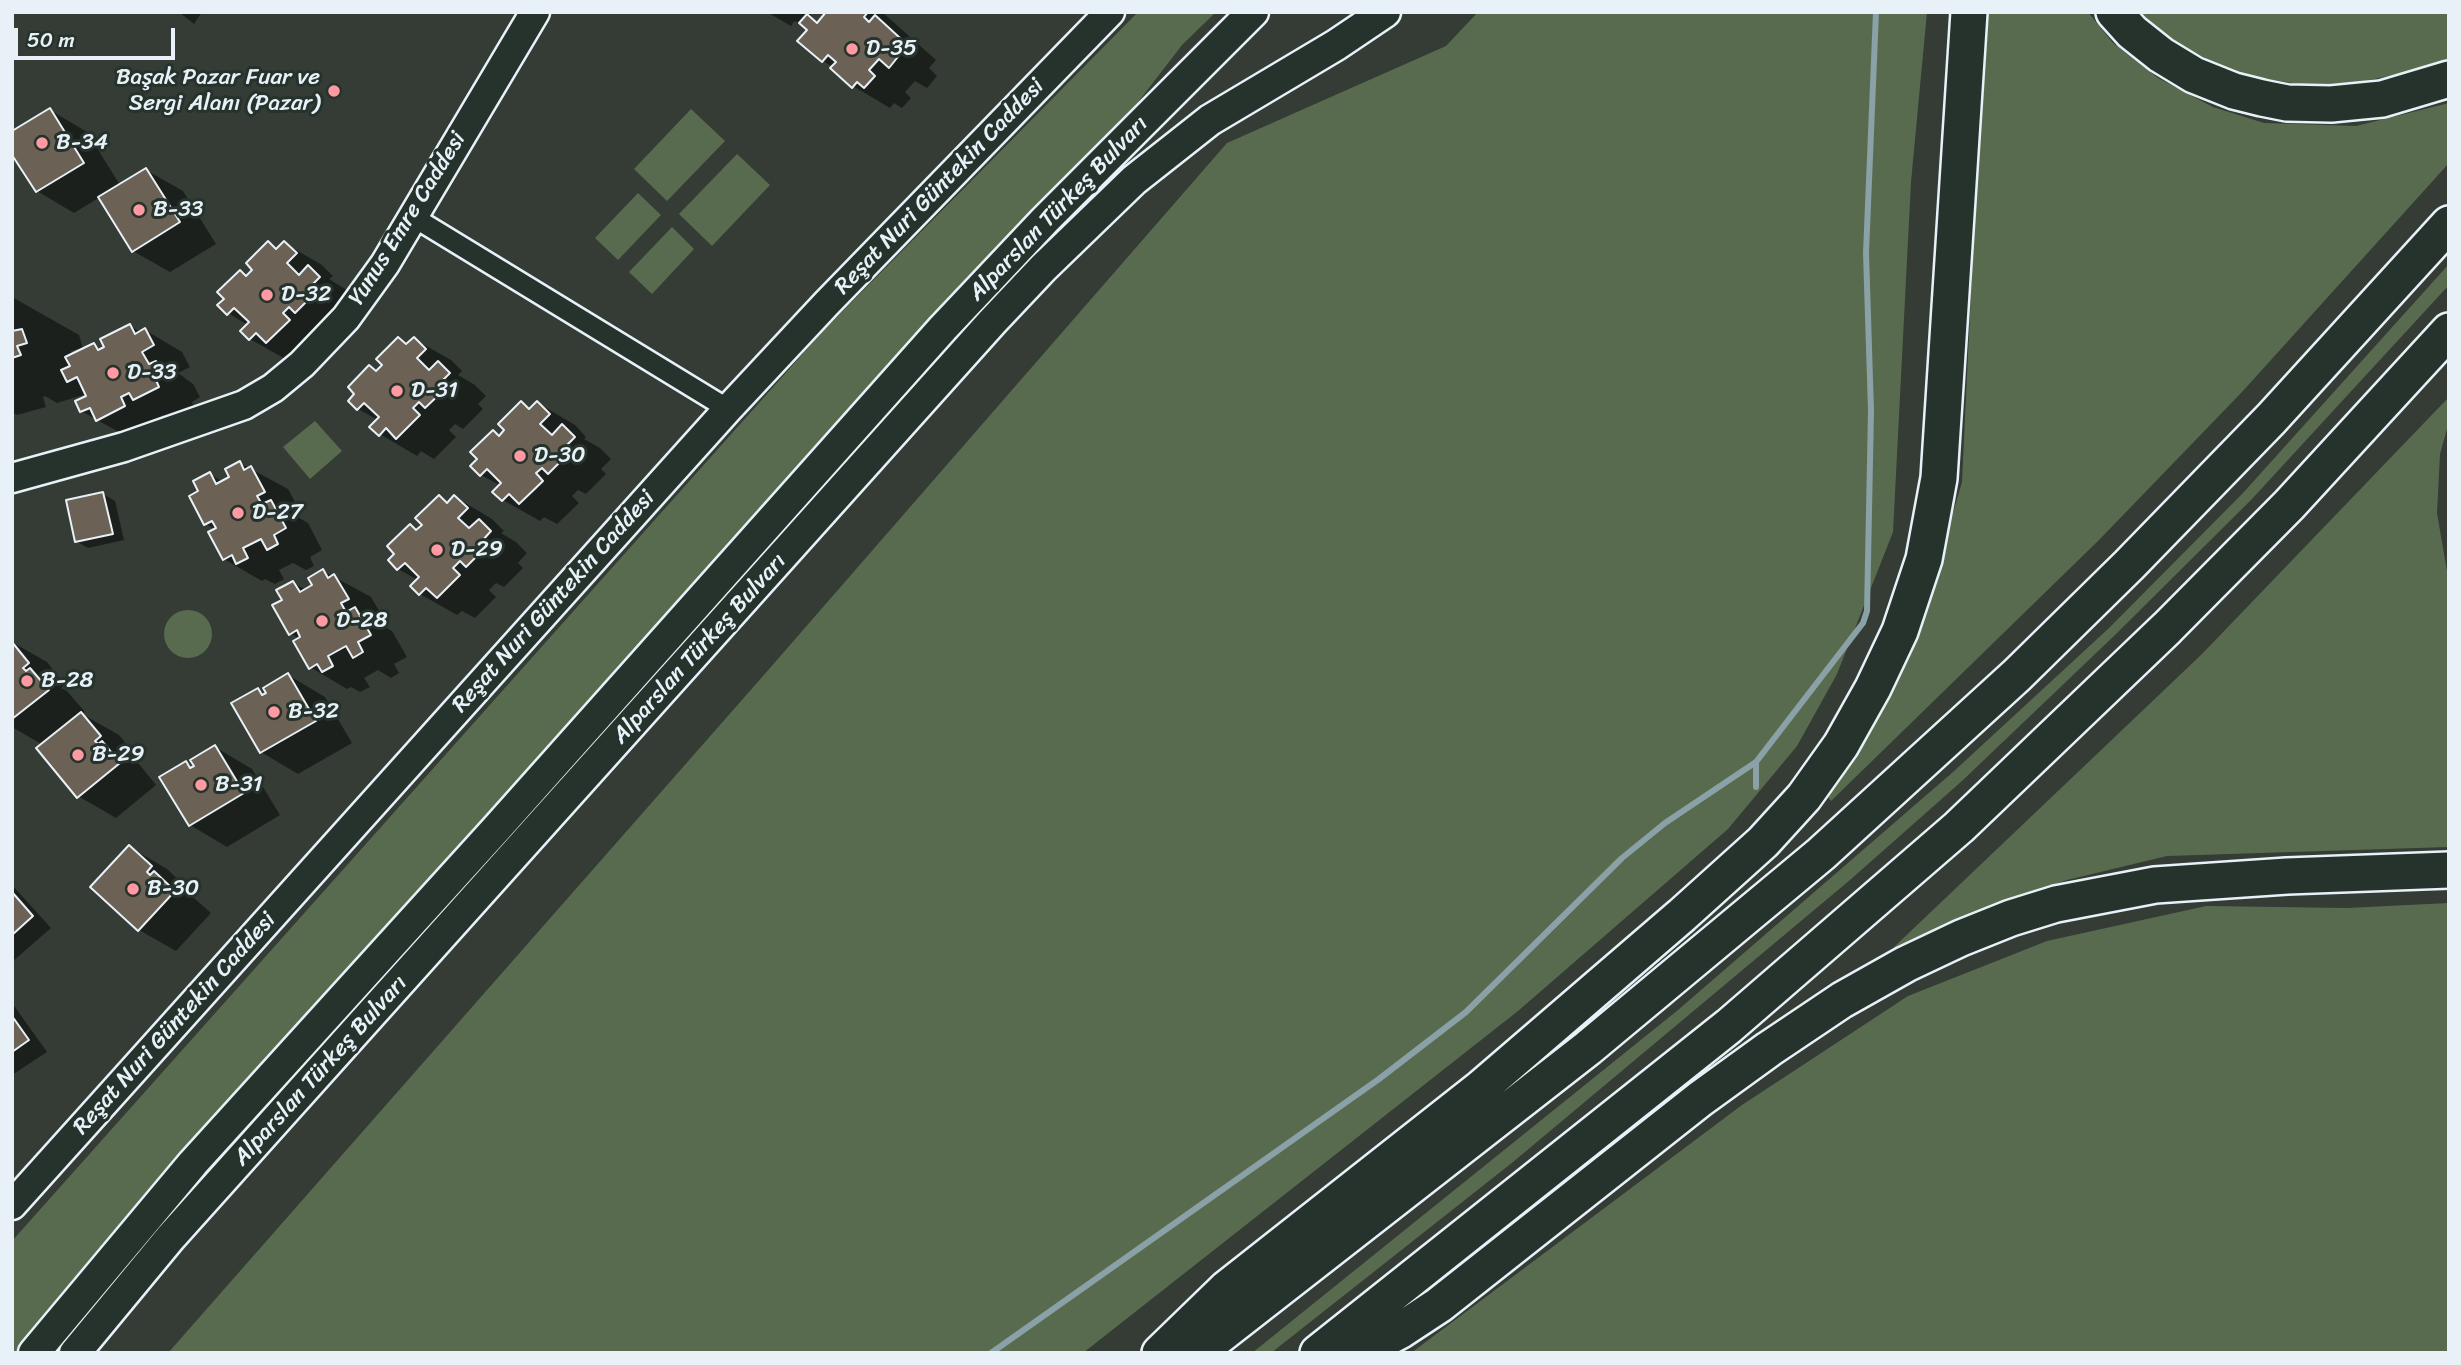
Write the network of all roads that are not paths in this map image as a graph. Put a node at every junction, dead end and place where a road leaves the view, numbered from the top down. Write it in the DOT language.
graph roads {
  1 [pos="535,12"];
  2 [pos="1110,12"];
  3 [pos="1253,12"];
  4 [pos="1385,12"];
  5 [pos="1969,12"];
  6 [pos="2114,12"];
  7 [pos="2449,79"];
  8 [pos="415,218"];
  9 [pos="2449,224"];
  10 [pos="2449,331"];
  11 [pos="728,410"];
  12 [pos="12,478"];
  13 [pos="2449,870"];
  14 [pos="12,1205"];
  15 [pos="34,1353"];
  16 [pos="75,1353"];
  17 [pos="1160,1353"];
  18 [pos="1197,1353"];
  19 [pos="1318,1353"];
  20 [pos="1358,1353"];
  1 -- 8 [label="main road, Yunus Emre Caddesi"];
  2 -- 11 [label="main road, Reşat Nuri Güntekin Caddesi"];
  3 -- 15 [label="main road, Alparslan Türkeş Bulvarı"];
  4 -- 16 [label="main road, Alparslan Türkeş Bulvarı"];
  5 -- 17 [label="highway"];
  6 -- 7 [label="highway"];
  8 -- 11 [label="street"];
  8 -- 12 [label="main road, Yunus Emre Caddesi"];
  9 -- 18 [label="highway"];
  10 -- 19 [label="highway"];
  11 -- 14 [label="main road, Reşat Nuri Güntekin Caddesi"];
  13 -- 20 [label="highway"];
}
